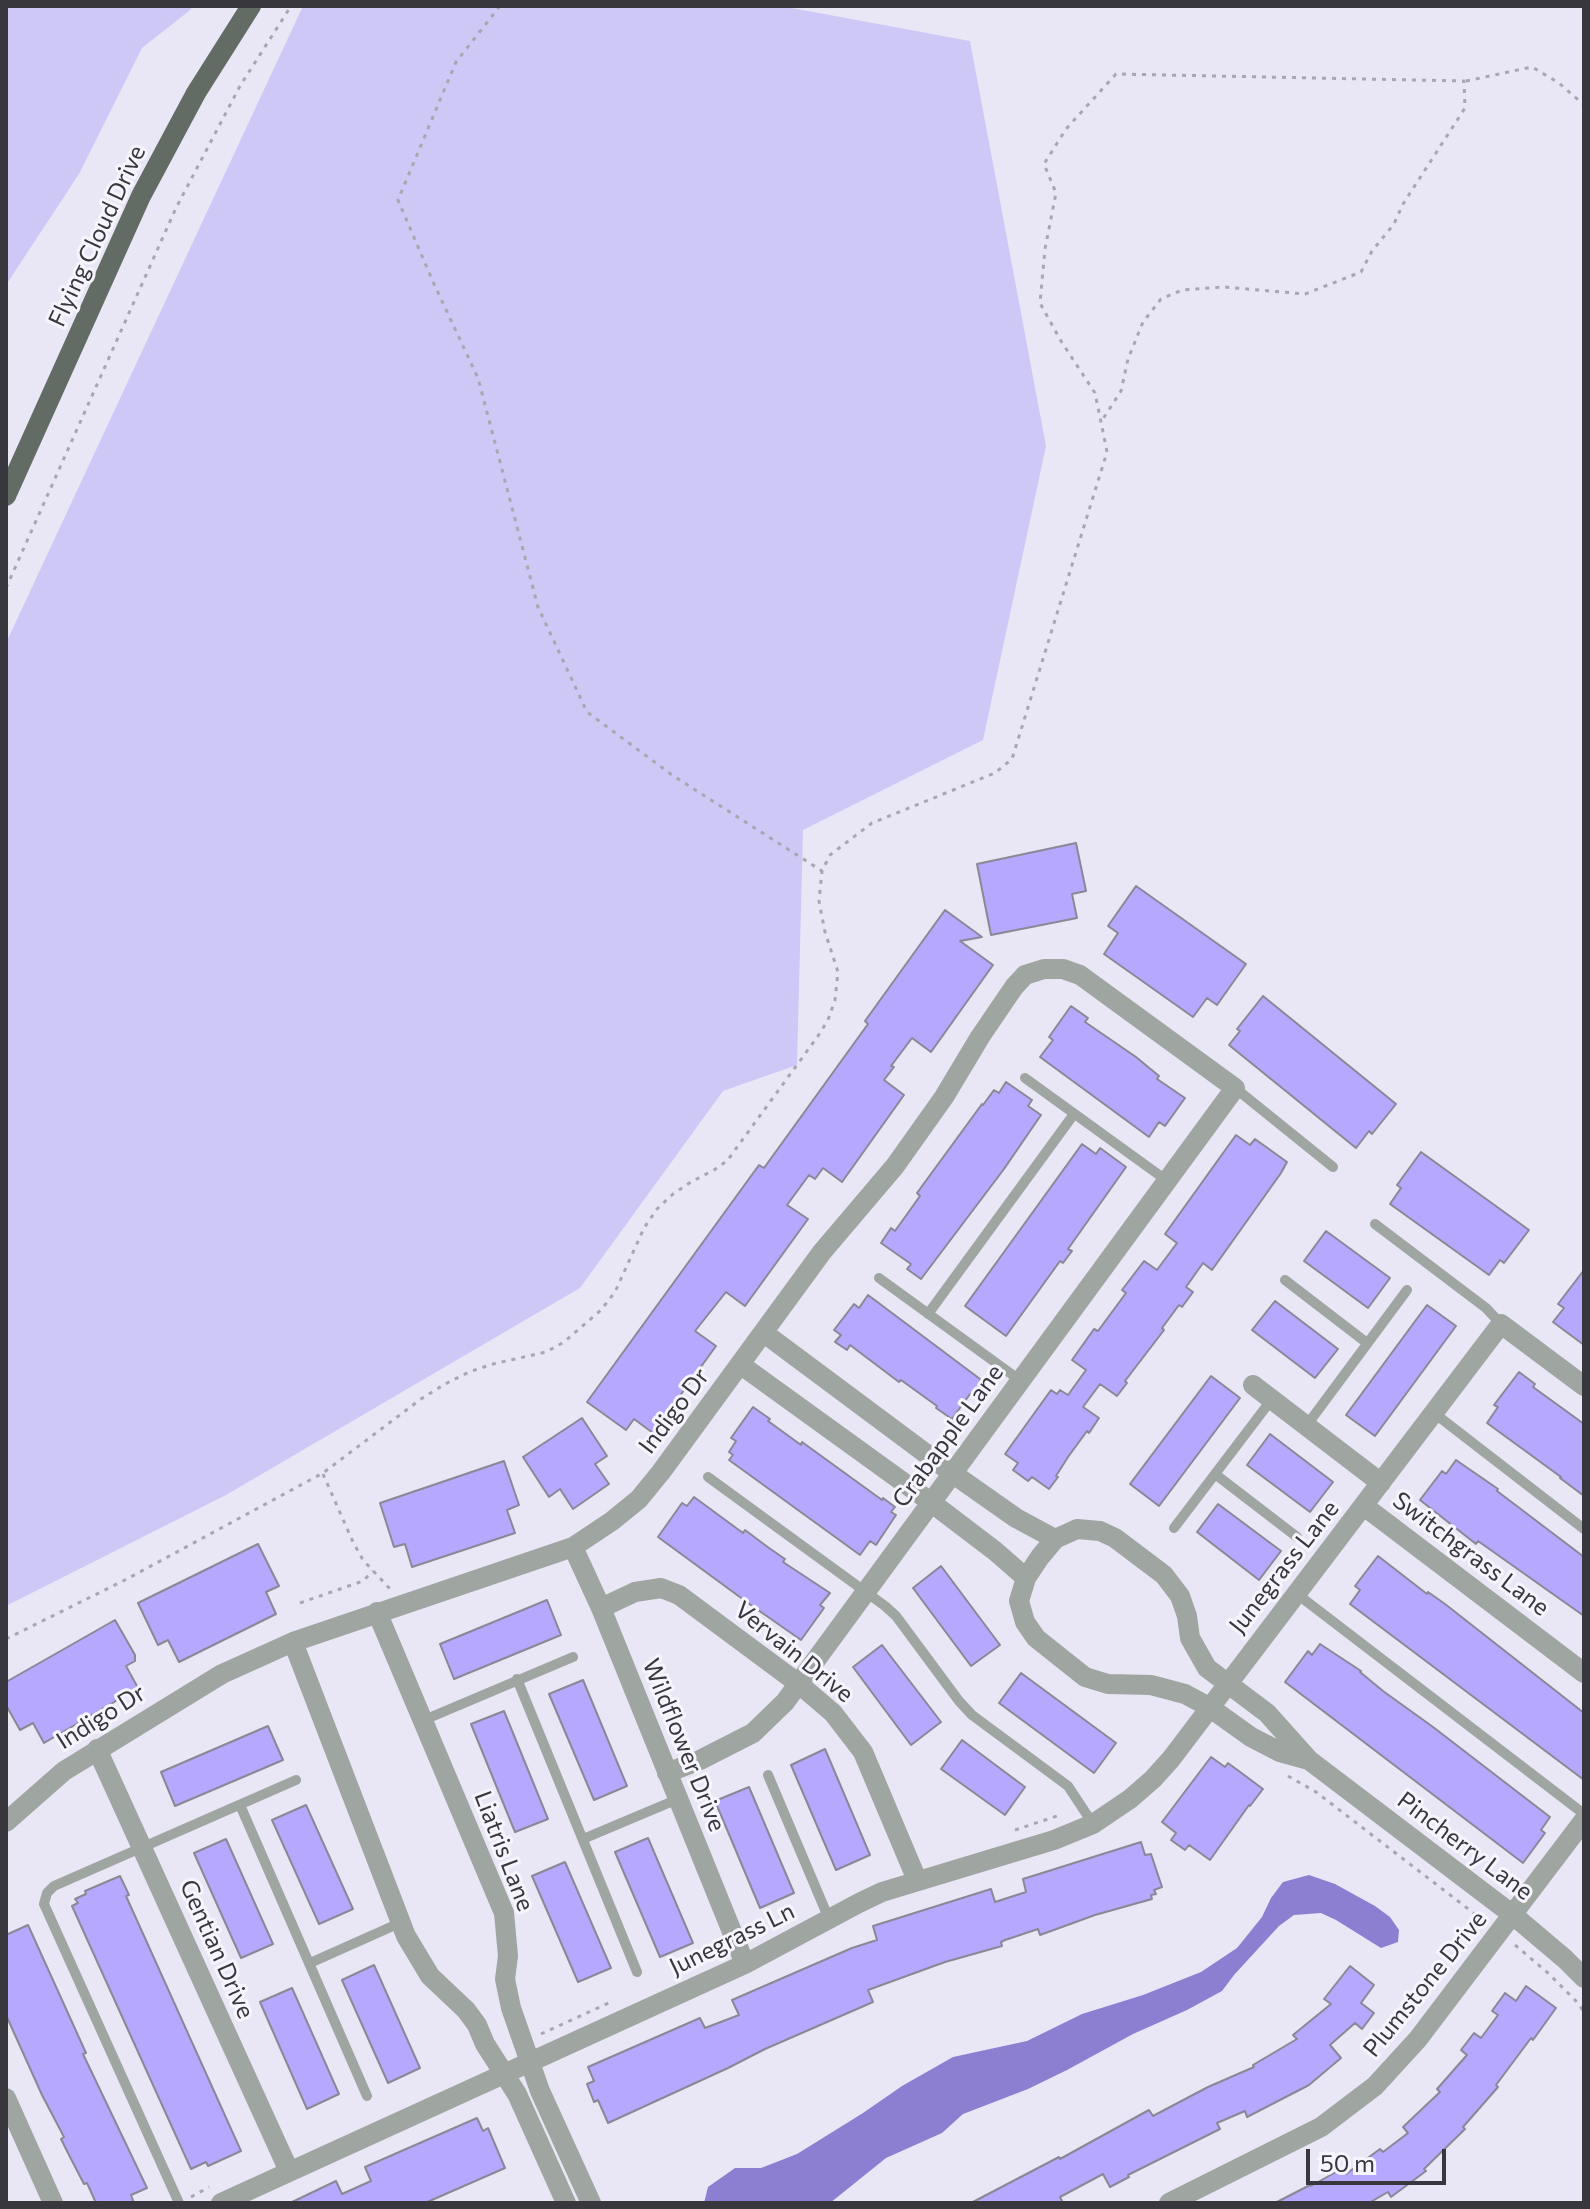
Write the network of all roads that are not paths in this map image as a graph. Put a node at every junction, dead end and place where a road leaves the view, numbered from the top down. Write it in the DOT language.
graph roads {
  1 [pos="251,6"];
  2 [pos="6,496"];
  3 [pos="1025,1078"];
  4 [pos="1235,1088"];
  5 [pos="1074,1114"];
  6 [pos="1333,1167"];
  7 [pos="1166,1180"];
  8 [pos="1375,1224"];
  9 [pos="879,1278"];
  10 [pos="1285,1280"];
  11 [pos="1407,1290"];
  12 [pos="928,1314"];
  13 [pos="1501,1324"];
  14 [pos="764,1333"];
  15 [pos="1367,1343"];
  16 [pos="741,1365"];
  17 [pos="1021,1381"];
  18 [pos="1253,1385"];
  19 [pos="1584,1386"];
  20 [pos="1272,1398"];
  21 [pos="1434,1413"];
  22 [pos="1307,1425"];
  23 [pos="952,1473"];
  24 [pos="1215,1474"];
  25 [pos="708,1477"];
  26 [pos="1381,1483"];
  27 [pos="932,1503"];
  28 [pos="1364,1506"];
  29 [pos="1174,1528"];
  30 [pos="1584,1529"];
  31 [pos="1297,1537"];
  32 [pos="1055,1539"];
  33 [pos="573,1547"];
  34 [pos="1026,1578"];
  35 [pos="867,1592"];
  36 [pos="1297,1594"];
  37 [pos="601,1608"];
  38 [pos="377,1612"];
  39 [pos="293,1642"];
  40 [pos="573,1657"];
  41 [pos="1584,1673"];
  42 [pos="517,1679"];
  43 [pos="1228,1683"];
  44 [pos="799,1684"];
  45 [pos="1209,1707"];
  46 [pos="424,1720"];
  47 [pos="97,1749"];
  48 [pos="1309,1760"];
  49 [pos="667,1773"];
  50 [pos="768,1775"];
  51 [pos="296,1780"];
  52 [pos="678,1799"];
  53 [pos="240,1805"];
  54 [pos="1584,1814"];
  55 [pos="1088,1815"];
  56 [pos="1584,1820"];
  57 [pos="6,1822"];
  58 [pos="583,1839"];
  59 [pos="142,1846"];
  60 [pos="917,1880"];
  61 [pos="1513,1915"];
  62 [pos="829,1919"];
  63 [pos="402,1922"];
  64 [pos="310,1963"];
  65 [pos="745,1964"];
  66 [pos="637,1972"];
  67 [pos="1584,1978"];
  68 [pos="528,2054"];
  69 [pos="504,2074"];
  70 [pos="367,2096"];
  71 [pos="6,2098"];
  72 [pos="289,2171"];
  73 [pos="216,2194"];
  74 [pos="53,2203"];
  75 [pos="179,2203"];
  76 [pos="566,2203"];
  77 [pos="591,2203"];
  78 [pos="1169,2203"];
  1 -- 2 [label="main road, Flying Cloud Drive"];
  3 -- 5 [label="lane"];
  4 -- 6 [label="lane"];
  4 -- 7 [label="street, Crabapple Lane"];
  4 -- 14 [label="street, Indigo Dr"];
  5 -- 7 [label="lane"];
  5 -- 12 [label="lane"];
  7 -- 17 [label="street, Crabapple Lane"];
  8 -- 13 [label="lane"];
  9 -- 12 [label="lane"];
  10 -- 15 [label="lane"];
  11 -- 15 [label="lane"];
  12 -- 17 [label="lane"];
  13 -- 19 [label="street"];
  13 -- 21 [label="street, Junegrass Lane"];
  14 -- 16 [label="street, Indigo Dr"];
  14 -- 23 [label="street"];
  15 -- 22 [label="lane"];
  16 -- 27 [label="street"];
  16 -- 33 [label="street, Indigo Dr"];
  17 -- 23 [label="street, Crabapple Lane"];
  18 -- 20 [label="street"];
  20 -- 22 [label="street"];
  20 -- 24 [label="lane"];
  21 -- 26 [label="street, Junegrass Lane"];
  21 -- 30 [label="lane"];
  22 -- 26 [label="street"];
  23 -- 27 [label="street, Crabapple Lane"];
  23 -- 32 [label="street"];
  24 -- 29 [label="lane"];
  24 -- 31 [label="lane, Junegrass Lane"];
  25 -- 35 [label="lane"];
  26 -- 28 [label="street, Junegrass Lane"];
  27 -- 34 [label="street"];
  27 -- 35 [label="street, Crabapple Lane"];
  28 -- 36 [label="street, Junegrass Lane"];
  28 -- 41 [label="street, Switchgrass Lane"];
  32 -- 34 [label="street"];
  32 -- 43 [label="street, Pincherry Lane"];
  33 -- 37 [label="street, Wildflower Drive"];
  33 -- 38 [label="street, Indigo Dr"];
  34 -- 45 [label="street, Pincherry Lane"];
  35 -- 44 [label="street, Crabapple Lane"];
  35 -- 55 [label="lane"];
  36 -- 43 [label="street, Junegrass Lane"];
  36 -- 54 [label="lane"];
  37 -- 44 [label="street, Vervain Drive"];
  37 -- 49 [label="street, Wildflower Drive"];
  38 -- 39 [label="street, Indigo Dr"];
  38 -- 46 [label="street, Liatris Lane"];
  39 -- 47 [label="street, Indigo Dr"];
  39 -- 63 [label="street"];
  40 -- 42 [label="lane"];
  42 -- 46 [label="lane"];
  42 -- 58 [label="lane"];
  43 -- 45 [label="street, Junegrass Ln"];
  43 -- 48 [label="street, Pincherry Lane"];
  44 -- 49 [label="street, Crabapple Lane"];
  44 -- 60 [label="street, Vervain Drive"];
  45 -- 48 [label="street, Pincherry Lane"];
  45 -- 55 [label="street, Junegrass Ln"];
  46 -- 68 [label="street, Liatris Lane"];
  47 -- 57 [label="street, Indigo Dr"];
  47 -- 59 [label="street, Gentian Drive"];
  48 -- 61 [label="street, Pincherry Lane"];
  49 -- 52 [label="street, Wildflower Drive"];
  50 -- 62 [label="lane"];
  51 -- 53 [label="lane"];
  52 -- 58 [label="lane"];
  52 -- 65 [label="street, Wildflower Drive"];
  53 -- 59 [label="lane"];
  53 -- 64 [label="lane"];
  55 -- 60 [label="street, Junegrass Ln"];
  56 -- 61 [label="street, Plumstone Drive"];
  58 -- 66 [label="lane"];
  59 -- 72 [label="street, Gentian Drive"];
  59 -- 75 [label="lane"];
  60 -- 62 [label="street, Junegrass Ln"];
  61 -- 67 [label="street, Pincherry Lane"];
  61 -- 78 [label="street, Plumstone Drive"];
  62 -- 65 [label="street, Junegrass Ln"];
  63 -- 64 [label="lane"];
  63 -- 69 [label="street"];
  64 -- 70 [label="lane"];
  65 -- 68 [label="street, Junegrass Ln"];
  68 -- 69 [label="street, Junegrass Ln"];
  68 -- 77 [label="street, Liatris Lane"];
  69 -- 72 [label="street, Junegrass Ln"];
  69 -- 76 [label="street"];
  71 -- 74 [label="street"];
  72 -- 73 [label="street, Junegrass Ln"];
}
